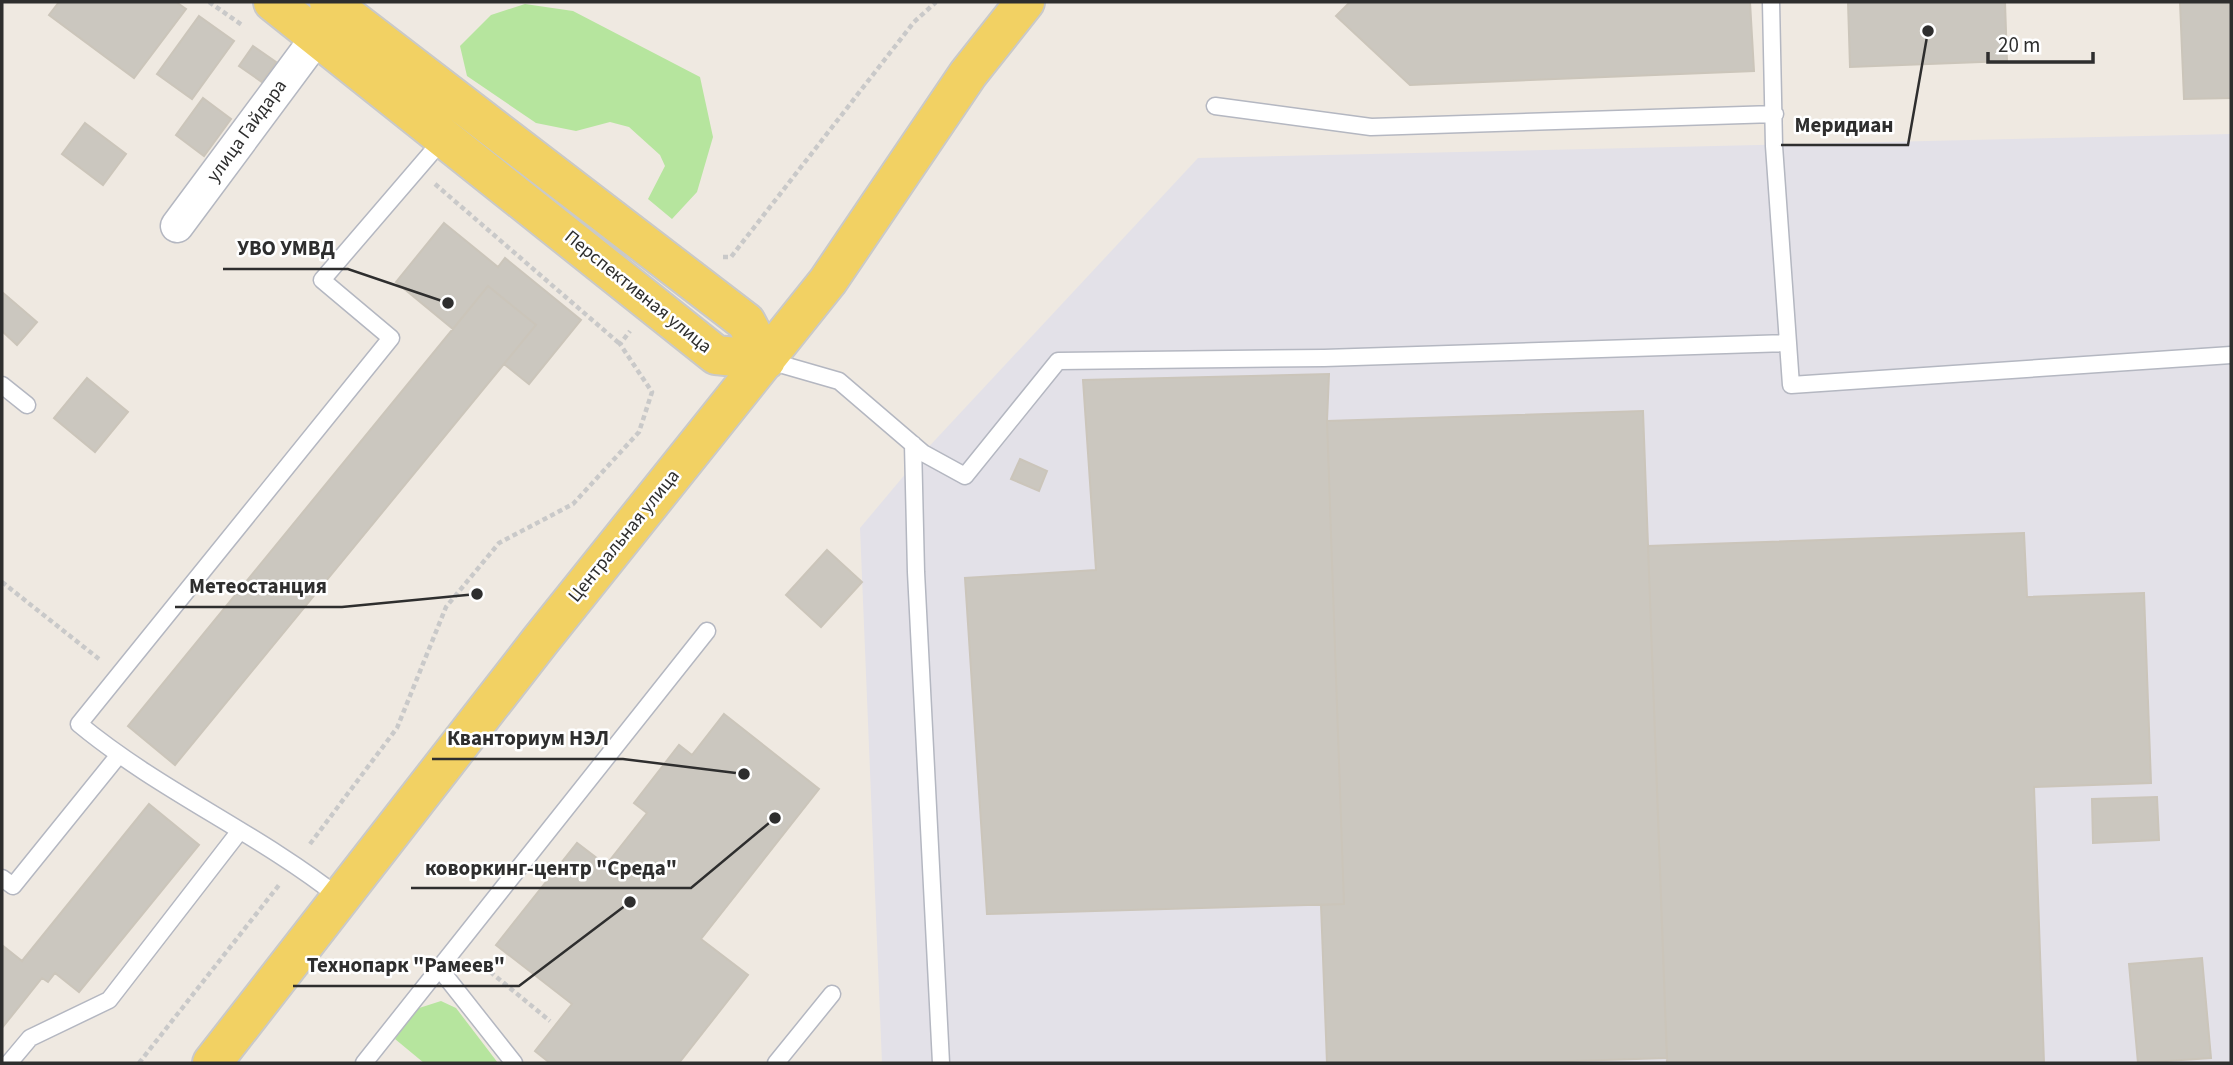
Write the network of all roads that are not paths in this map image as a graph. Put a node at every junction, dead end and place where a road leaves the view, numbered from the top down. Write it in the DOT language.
graph roads {
  1 [pos="273,2"];
  2 [pos="1025,2"];
  3 [pos="1770,2"];
  4 [pos="334,13"];
  5 [pos="1215,106"];
  6 [pos="1775,114"];
  7 [pos="445,136"];
  8 [pos="177,226"];
  9 [pos="1788,343"];
  10 [pos="2231,355"];
  11 [pos="766,360"];
  12 [pos="2,385"];
  13 [pos="27,405"];
  14 [pos="913,444"];
  15 [pos="708,631"];
  16 [pos="118,756"];
  17 [pos="239,832"];
  18 [pos="2,878"];
  19 [pos="341,898"];
  20 [pos="439,968"];
  21 [pos="832,994"];
  22 [pos="9,1063"];
  23 [pos="212,1063"];
  24 [pos="364,1063"];
  25 [pos="514,1063"];
  26 [pos="776,1063"];
  27 [pos="942,1063"];
  1 -- 4 [label="main road, Перспективная улица"];
  2 -- 11 [label="main road, Центральная улица"];
  3 -- 6 [label="lane"];
  4 -- 7 [label="main road, Перспективная улица"];
  4 -- 8 [label="street, улица Гайдара"];
  4 -- 11 [label="main road, Перспективная улица"];
  5 -- 6 [label="lane"];
  6 -- 9 [label="lane"];
  7 -- 11 [label="main road, Перспективная улица"];
  7 -- 16 [label="lane"];
  9 -- 10 [label="lane"];
  9 -- 14 [label="lane"];
  11 -- 14 [label="lane"];
  11 -- 19 [label="main road, Центральная улица"];
  12 -- 13 [label="lane"];
  14 -- 27 [label="lane"];
  15 -- 20 [label="lane"];
  16 -- 17 [label="lane"];
  16 -- 18 [label="lane"];
  17 -- 19 [label="lane"];
  17 -- 22 [label="lane"];
  19 -- 23 [label="main road, Центральная улица"];
  20 -- 24 [label="lane"];
  20 -- 25 [label="lane"];
  21 -- 26 [label="lane"];
}
